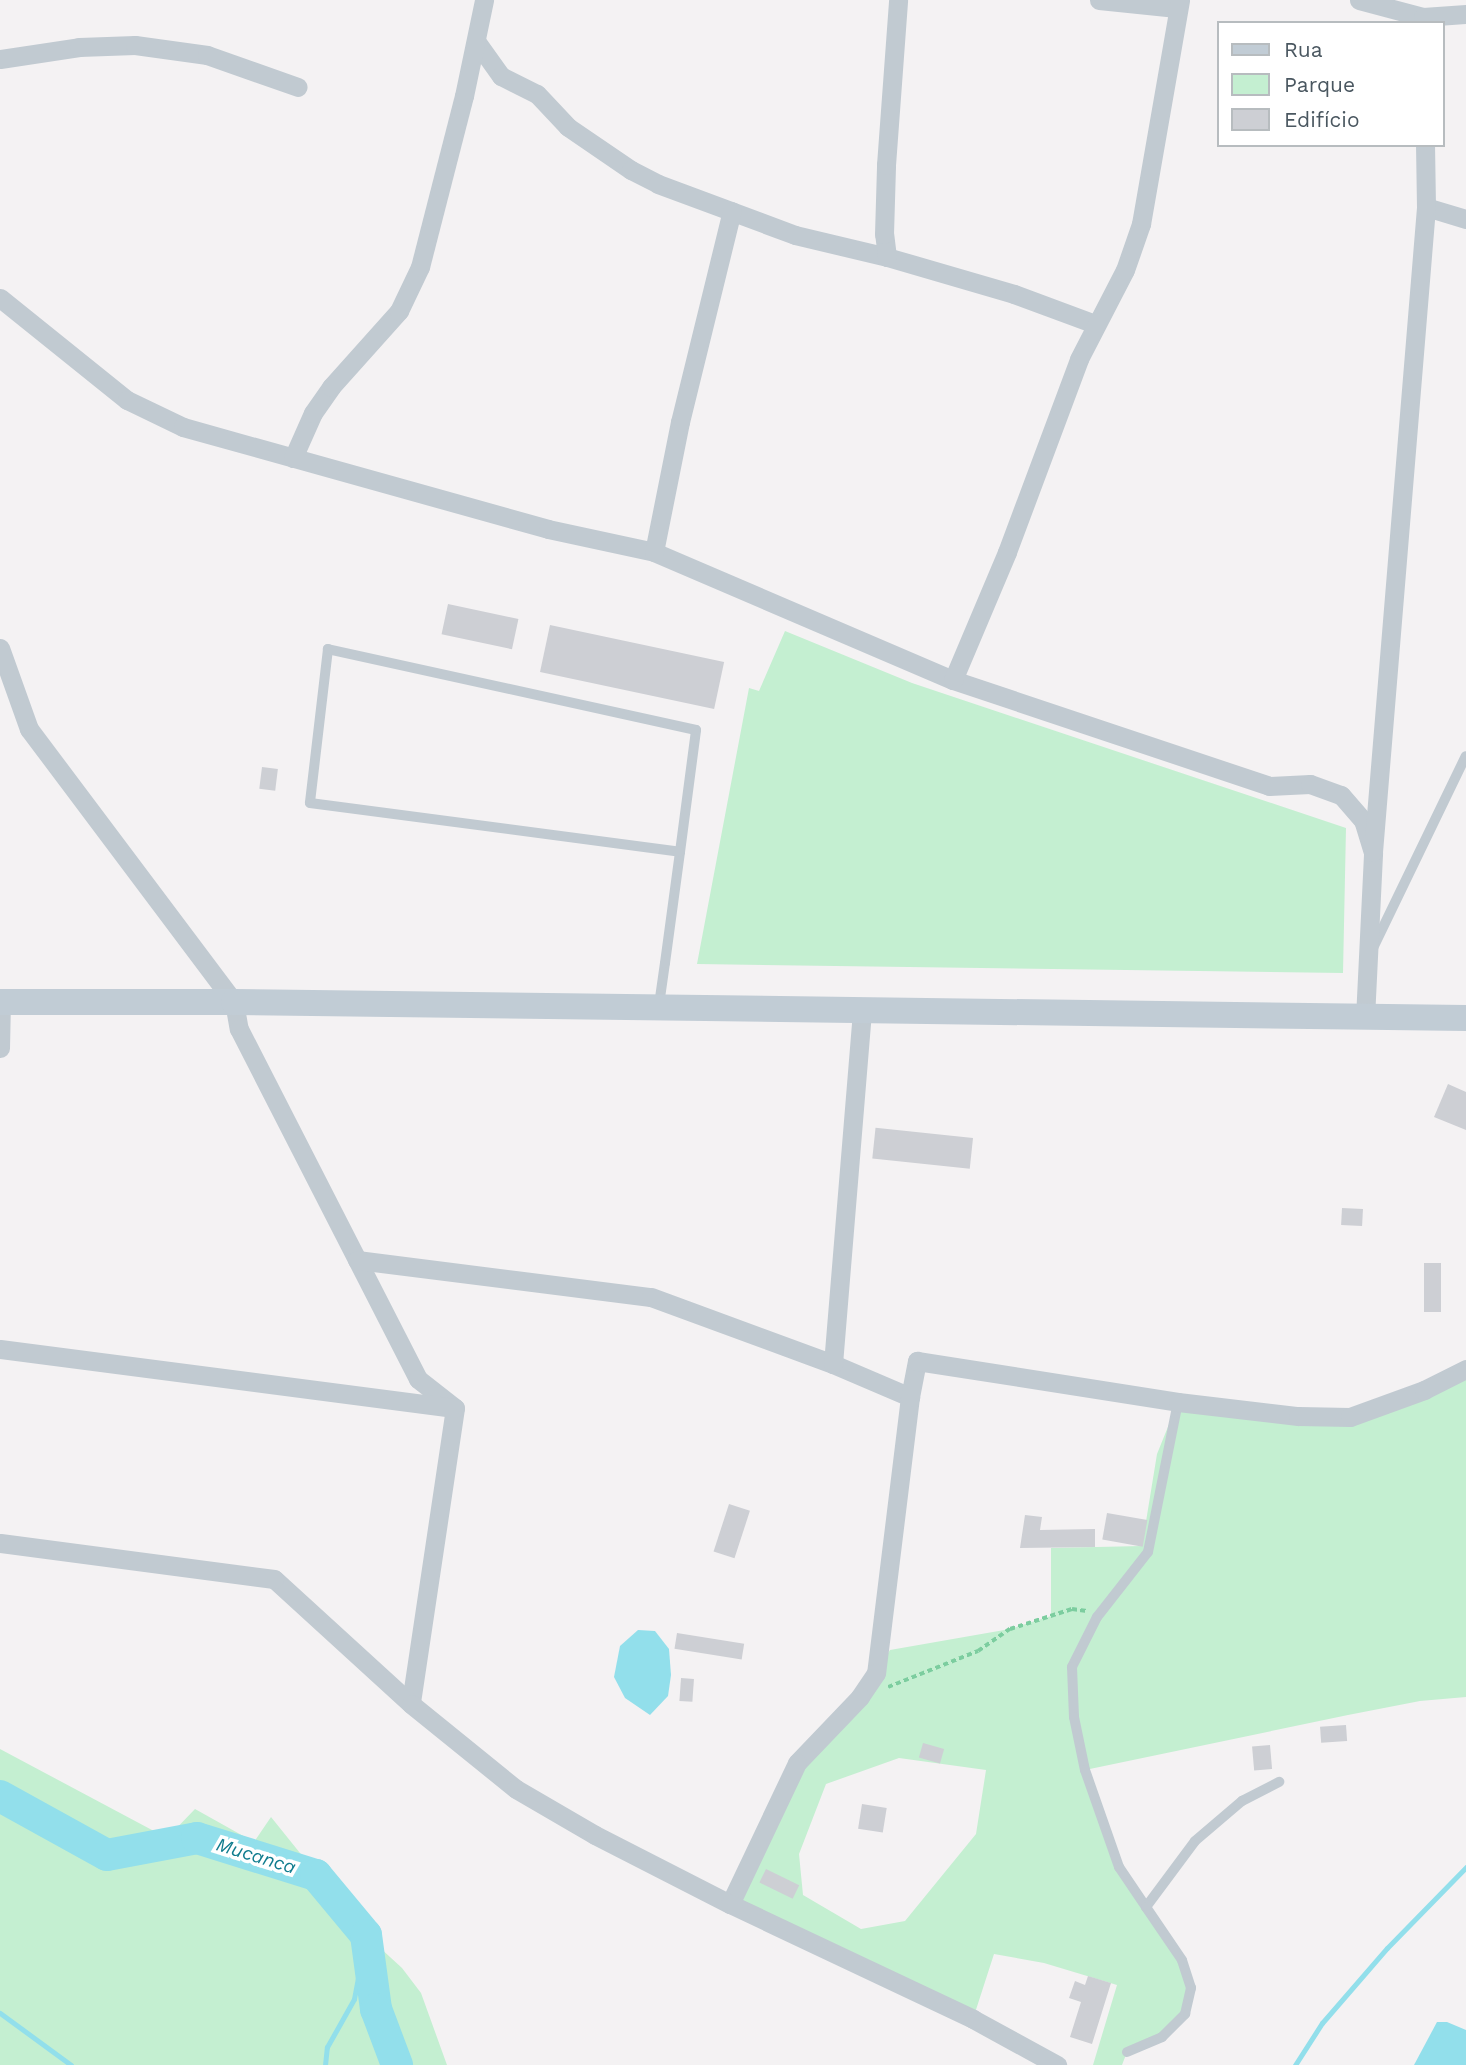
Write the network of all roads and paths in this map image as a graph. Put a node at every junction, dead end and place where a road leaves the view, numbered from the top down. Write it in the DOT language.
graph roads {
  1 [pos="484,0"];
  2 [pos="898,0"];
  3 [pos="1099,0"];
  4 [pos="1359,0"];
  5 [pos="1178,4"];
  6 [pos="1423,13"];
  7 [pos="1466,14"];
  8 [pos="476,41"];
  9 [pos="0,59"];
  10 [pos="501,76"];
  11 [pos="298,87"];
  12 [pos="464,96"];
  13 [pos="1425,147"];
  14 [pos="1426,207"];
  15 [pos="732,211"];
  16 [pos="1466,219"];
  17 [pos="887,257"];
  18 [pos="0,298"];
  19 [pos="1095,324"];
  20 [pos="293,458"];
  21 [pos="654,552"];
  22 [pos="0,648"];
  23 [pos="953,680"];
  24 [pos="1466,756"];
  25 [pos="680,852"];
  26 [pos="1373,852"];
  27 [pos="1369,958"];
  28 [pos="1,1002"];
  29 [pos="234,1002"];
  30 [pos="659,1008"];
  31 [pos="862,1011"];
  32 [pos="1365,1018"];
  33 [pos="1466,1018"];
  34 [pos="0,1048"];
  35 [pos="357,1260"];
  36 [pos="0,1349"];
  37 [pos="833,1364"];
  38 [pos="1466,1370"];
  39 [pos="910,1397"];
  40 [pos="1178,1402"];
  41 [pos="455,1408"];
  42 [pos="0,1543"];
  43 [pos="1097,1617"];
  44 [pos="860,1697"];
  45 [pos="411,1704"];
  46 [pos="1279,1782"];
  47 [pos="730,1905"];
  48 [pos="1146,1908"];
  49 [pos="1127,2052"];
  50 [pos="1057,2065"];
  1 -- 8 [label="street"];
  2 -- 17 [label="street"];
  3 -- 5 [label="street"];
  4 -- 6 [label="street"];
  5 -- 19 [label="street"];
  6 -- 7 [label="street"];
  8 -- 10 [label="street"];
  8 -- 12 [label="street"];
  9 -- 11 [label="street"];
  10 -- 12 [label="street"];
  10 -- 15 [label="street"];
  12 -- 20 [label="street"];
  13 -- 14 [label="street"];
  14 -- 16 [label="street"];
  14 -- 26 [label="street"];
  15 -- 17 [label="street"];
  15 -- 21 [label="street"];
  17 -- 19 [label="street"];
  18 -- 20 [label="street"];
  19 -- 23 [label="street"];
  20 -- 21 [label="street"];
  21 -- 23 [label="street"];
  22 -- 29 [label="street"];
  23 -- 26 [label="street"];
  24 -- 27 [label="lane"];
  25 -- 25 [label="lane"];
  25 -- 30 [label="lane"];
  26 -- 27 [label="street"];
  27 -- 32 [label="street"];
  28 -- 29 [label="street"];
  28 -- 34 [label="street"];
  29 -- 30 [label="street"];
  29 -- 35 [label="street"];
  30 -- 31 [label="street"];
  31 -- 32 [label="street"];
  31 -- 37 [label="street"];
  32 -- 33 [label="street"];
  35 -- 37 [label="street"];
  35 -- 41 [label="street"];
  36 -- 41 [label="street"];
  37 -- 39 [label="street"];
  38 -- 40 [label="street"];
  39 -- 40 [label="street"];
  39 -- 44 [label="street"];
  40 -- 43 [label="lane"];
  41 -- 45 [label="street"];
  42 -- 45 [label="street"];
  43 -- 44 [label="path"];
  43 -- 48 [label="lane"];
  44 -- 47 [label="street"];
  45 -- 47 [label="street"];
  46 -- 48 [label="lane"];
  47 -- 50 [label="street"];
  48 -- 49 [label="lane"];
}
